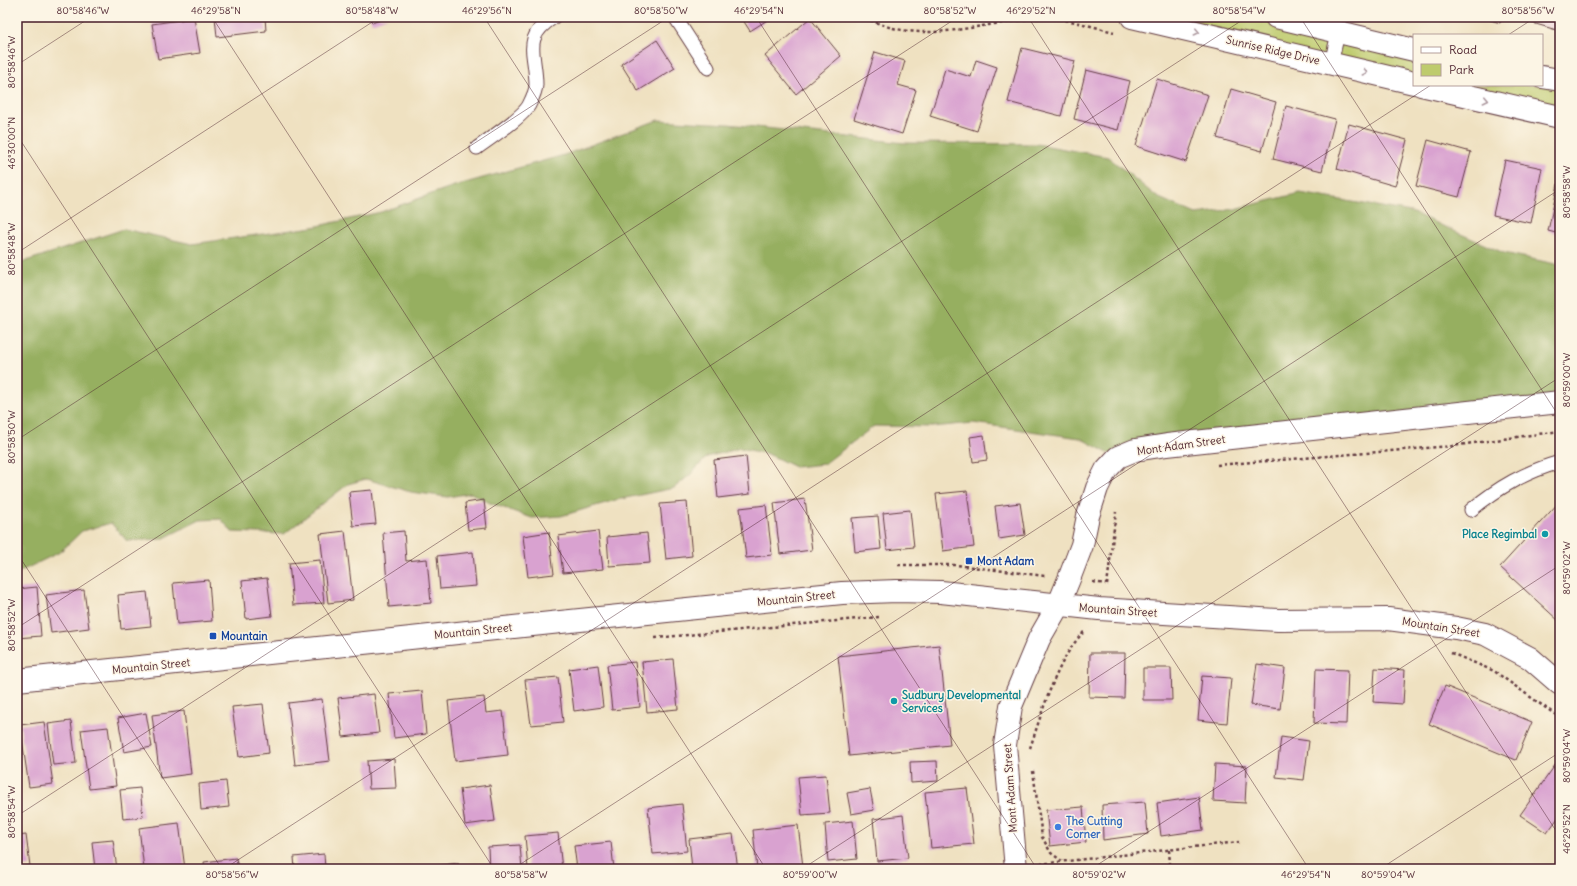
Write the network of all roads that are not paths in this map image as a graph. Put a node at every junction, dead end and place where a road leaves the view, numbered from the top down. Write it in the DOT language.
graph roads {
  1 [pos="554,17"];
  2 [pos="675,17"];
  3 [pos="1276,17"];
  4 [pos="1127,25"];
  5 [pos="1338,32"];
  6 [pos="1413,50"];
  7 [pos="1331,64"];
  8 [pos="708,68"];
  9 [pos="1543,76"];
  10 [pos="1560,80"];
  11 [pos="1413,83"];
  12 [pos="1425,86"];
  13 [pos="1560,117"];
  14 [pos="477,148"];
  15 [pos="1560,402"];
  16 [pos="1560,462"];
  17 [pos="1471,510"];
  18 [pos="1058,606"];
  19 [pos="17,680"];
  20 [pos="1560,684"];
  21 [pos="1016,868"];
  1 -- 14 [label="lane"];
  2 -- 8 [label="lane"];
  3 -- 5 [label="street"];
  4 -- 7 [label="street, Sunrise Ridge Drive, one-way"];
  5 -- 6 [label="street"];
  5 -- 7 [label="lane"];
  7 -- 11 [label="street, Sunrise Ridge Drive, one-way"];
  9 -- 10 [label="street"];
  12 -- 13 [label="street, one-way"];
  15 -- 18 [label="street, Mont Adam Street"];
  16 -- 17 [label="lane"];
  18 -- 19 [label="street, Mountain Street"];
  18 -- 20 [label="street, Mountain Street"];
  18 -- 21 [label="street, Mont Adam Street"];
}
